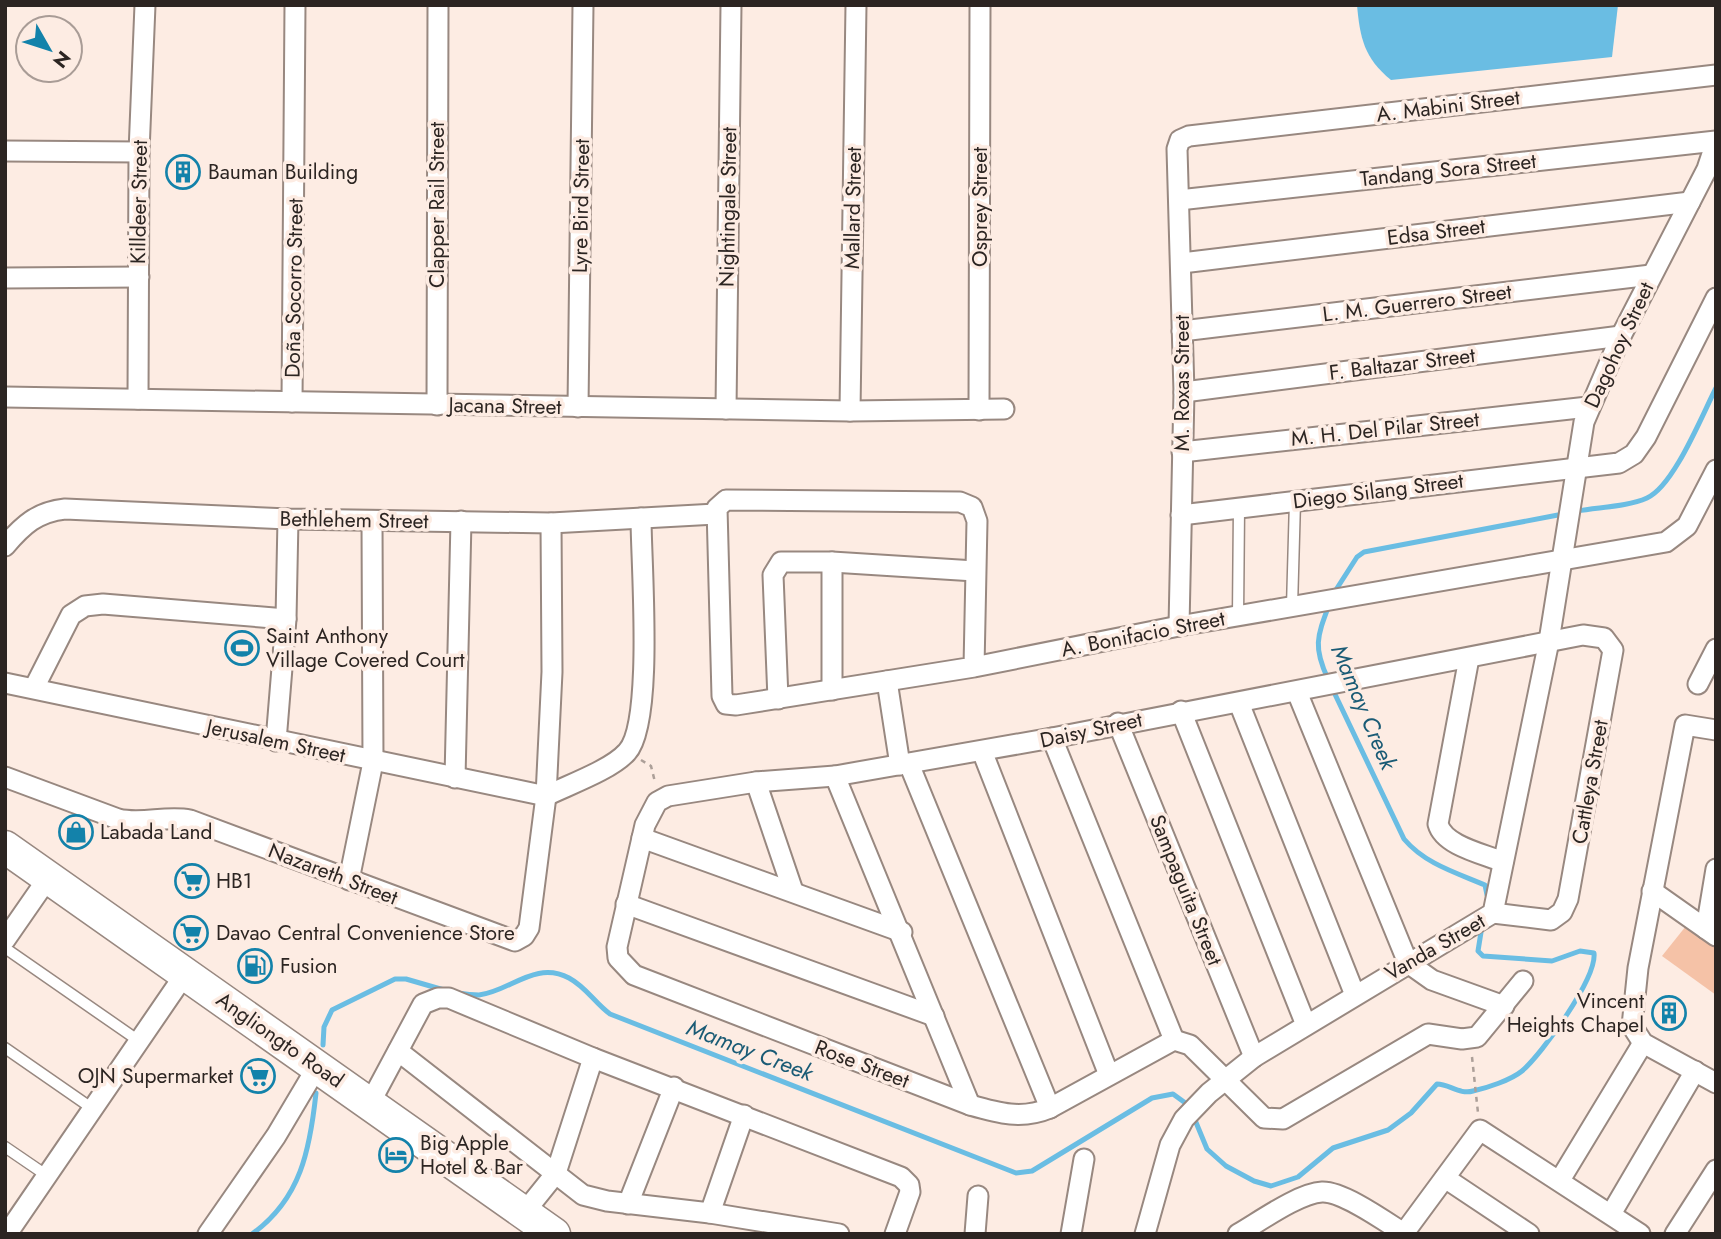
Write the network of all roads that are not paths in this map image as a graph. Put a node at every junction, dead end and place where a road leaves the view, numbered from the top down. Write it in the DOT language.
graph roads {
  1 [pos="145,5"];
  2 [pos="295,5"];
  3 [pos="438,5"];
  4 [pos="583,5"];
  5 [pos="731,5"];
  6 [pos="856,5"];
  7 [pos="980,5"];
  8 [pos="1716,75"];
  9 [pos="1180,140"];
  10 [pos="1716,141"];
  11 [pos="5,151"];
  12 [pos="139,152"];
  13 [pos="1179,200"];
  14 [pos="1690,202"];
  15 [pos="1182,263"];
  16 [pos="1651,275"];
  17 [pos="139,277"];
  18 [pos="5,278"];
  19 [pos="1716,298"];
  20 [pos="1182,331"];
  21 [pos="1621,336"];
  22 [pos="1184,392"];
  23 [pos="5,397"];
  24 [pos="138,399"];
  25 [pos="292,402"];
  26 [pos="437,405"];
  27 [pos="578,407"];
  28 [pos="1588,407"];
  29 [pos="726,409"];
  30 [pos="1004,409"];
  31 [pos="979,410"];
  32 [pos="850,411"];
  33 [pos="1182,452"];
  34 [pos="1576,468"];
  35 [pos="1716,470"];
  36 [pos="1295,501"];
  37 [pos="1239,508"];
  38 [pos="716,514"];
  39 [pos="1181,514"];
  40 [pos="641,518"];
  41 [pos="288,519"];
  42 [pos="372,521"];
  43 [pos="461,521"];
  44 [pos="551,523"];
  45 [pos="5,546"];
  46 [pos="1561,561"];
  47 [pos="832,562"];
  48 [pos="975,571"];
  49 [pos="1292,607"];
  50 [pos="1238,616"];
  51 [pos="286,619"];
  52 [pos="1179,626"];
  53 [pos="1549,641"];
  54 [pos="1716,649"];
  55 [pos="1469,658"];
  56 [pos="974,667"];
  57 [pos="887,681"];
  58 [pos="5,683"];
  59 [pos="1698,684"];
  60 [pos="34,688"];
  61 [pos="832,690"];
  62 [pos="1297,692"];
  63 [pos="778,699"];
  64 [pos="1239,703"];
  65 [pos="1181,711"];
  66 [pos="1118,723"];
  67 [pos="1716,730"];
  68 [pos="1052,738"];
  69 [pos="276,741"];
  70 [pos="982,751"];
  71 [pos="373,762"];
  72 [pos="904,764"];
  73 [pos="835,776"];
  74 [pos="5,777"];
  75 [pos="455,778"];
  76 [pos="756,782"];
  77 [pos="546,796"];
  78 [pos="644,831"];
  79 [pos="5,848"];
  80 [pos="1503,862"];
  81 [pos="1716,869"];
  82 [pos="48,878"];
  83 [pos="349,880"];
  84 [pos="793,891"];
  85 [pos="1652,891"];
  86 [pos="626,904"];
  87 [pos="1493,913"];
  88 [pos="902,932"];
  89 [pos="1711,932"];
  90 [pos="5,940"];
  91 [pos="5,948"];
  92 [pos="1408,963"];
  93 [pos="185,974"];
  94 [pos="1523,981"];
  95 [pos="1355,995"];
  96 [pos="1504,1006"];
  97 [pos="934,1016"];
  98 [pos="1306,1025"];
  99 [pos="1174,1040"];
  100 [pos="139,1041"];
  101 [pos="1643,1043"];
  102 [pos="5,1048"];
  103 [pos="398,1051"];
  104 [pos="1254,1057"];
  105 [pos="593,1058"];
  106 [pos="317,1067"];
  107 [pos="1695,1072"];
  108 [pos="1109,1075"];
  109 [pos="1224,1079"];
  110 [pos="1716,1083"];
  111 [pos="674,1087"];
  112 [pos="370,1103"];
  113 [pos="970,1105"];
  114 [pos="1051,1108"];
  115 [pos="93,1109"];
  116 [pos="744,1115"];
  117 [pos="5,1147"];
  118 [pos="1084,1159"];
  119 [pos="1715,1172"];
  120 [pos="556,1173"];
  121 [pos="46,1175"];
  122 [pos="1445,1178"];
  123 [pos="1560,1180"];
  124 [pos="978,1196"];
  125 [pos="628,1204"];
  126 [pos="709,1213"];
  127 [pos="523,1214"];
  128 [pos="1611,1214"];
  129 [pos="1404,1233"];
  130 [pos="1677,1233"];
  131 [pos="7,1234"];
  132 [pos="208,1234"];
  133 [pos="554,1234"];
  134 [pos="839,1234"];
  135 [pos="895,1234"];
  136 [pos="975,1234"];
  137 [pos="1071,1234"];
  138 [pos="1145,1234"];
  139 [pos="1238,1234"];
  140 [pos="1528,1234"];
  141 [pos="1640,1234"];
  1 -- 12 [label="street, Killdeer Street"];
  2 -- 25 [label="street, Doña Socorro Street"];
  3 -- 26 [label="street, Clapper Rail Street"];
  4 -- 27 [label="street, Lyre Bird Street"];
  5 -- 29 [label="street, Nightingale Street"];
  6 -- 32 [label="street, Mallard Street"];
  7 -- 31 [label="street, Osprey Street"];
  8 -- 9 [label="street, A. Mabini Street"];
  9 -- 13 [label="street, M. Roxas Street"];
  10 -- 13 [label="street, Tandang Sora Street"];
  10 -- 14 [label="street, Dagohoy Street"];
  11 -- 12 [label="street"];
  12 -- 17 [label="street, Killdeer Street"];
  13 -- 15 [label="street, M. Roxas Street"];
  14 -- 15 [label="street, Edsa Street"];
  14 -- 16 [label="street, Dagohoy Street"];
  15 -- 20 [label="street, M. Roxas Street"];
  16 -- 20 [label="street, L. M. Guerrero Street"];
  16 -- 21 [label="street, Dagohoy Street"];
  17 -- 18 [label="street"];
  17 -- 24 [label="street, Killdeer Street"];
  19 -- 34 [label="street, Diego Silang Street"];
  20 -- 22 [label="street, M. Roxas Street"];
  21 -- 22 [label="street, F. Baltazar Street"];
  21 -- 28 [label="street, Dagohoy Street"];
  22 -- 33 [label="street, M. Roxas Street"];
  23 -- 24 [label="street, Jacana Street"];
  24 -- 25 [label="street, Jacana Street"];
  25 -- 26 [label="street, Jacana Street"];
  26 -- 27 [label="street, Jacana Street"];
  27 -- 29 [label="street, Jacana Street"];
  28 -- 33 [label="street, M. H. Del Pilar Street"];
  28 -- 34 [label="street, Dagohoy Street"];
  29 -- 32 [label="street, Jacana Street"];
  30 -- 31 [label="street, Jacana Street"];
  31 -- 32 [label="street, Jacana Street"];
  33 -- 39 [label="street, M. Roxas Street"];
  34 -- 36 [label="street, Diego Silang Street"];
  34 -- 46 [label="street, Dagohoy Street"];
  35 -- 46 [label="street, A. Bonifacio Street"];
  36 -- 37 [label="street, Diego Silang Street"];
  36 -- 49 [label="lane"];
  37 -- 39 [label="street, Diego Silang Street"];
  37 -- 50 [label="lane"];
  38 -- 40 [label="street, Bethlehem Street"];
  38 -- 48 [label="street"];
  38 -- 63 [label="street, A. Bonifacio Street"];
  39 -- 52 [label="street, M. Roxas Street"];
  40 -- 44 [label="street, Bethlehem Street"];
  40 -- 77 [label="street"];
  41 -- 42 [label="street, Bethlehem Street"];
  41 -- 45 [label="street, Bethlehem Street"];
  41 -- 51 [label="street"];
  42 -- 43 [label="street, Bethlehem Street"];
  42 -- 71 [label="street"];
  43 -- 44 [label="street, Bethlehem Street"];
  43 -- 75 [label="street"];
  44 -- 77 [label="street"];
  46 -- 49 [label="street, A. Bonifacio Street"];
  46 -- 53 [label="street, Vanda Street"];
  47 -- 48 [label="street"];
  47 -- 61 [label="street"];
  47 -- 63 [label="street"];
  48 -- 56 [label="street"];
  49 -- 50 [label="street, A. Bonifacio Street"];
  50 -- 52 [label="street, A. Bonifacio Street"];
  51 -- 60 [label="street"];
  51 -- 69 [label="street"];
  52 -- 56 [label="street, A. Bonifacio Street"];
  53 -- 55 [label="street, Daisy Street"];
  53 -- 80 [label="street, Vanda Street"];
  53 -- 87 [label="street, Cattleya Street"];
  54 -- 59 [label="street"];
  55 -- 62 [label="street, Daisy Street"];
  55 -- 80 [label="street"];
  56 -- 57 [label="street, A. Bonifacio Street"];
  57 -- 61 [label="street, A. Bonifacio Street"];
  57 -- 72 [label="street"];
  58 -- 60 [label="street, Jerusalem Street"];
  60 -- 69 [label="street, Jerusalem Street"];
  61 -- 63 [label="street, A. Bonifacio Street"];
  62 -- 64 [label="street, Daisy Street"];
  62 -- 92 [label="street"];
  64 -- 65 [label="street, Daisy Street"];
  64 -- 95 [label="street"];
  65 -- 66 [label="street, Daisy Street"];
  65 -- 98 [label="street"];
  66 -- 68 [label="street, Daisy Street"];
  66 -- 104 [label="street, Sampaguita Street"];
  67 -- 85 [label="street"];
  68 -- 70 [label="street, Daisy Street"];
  68 -- 99 [label="street"];
  69 -- 71 [label="street, Jerusalem Street"];
  70 -- 72 [label="street, Daisy Street"];
  70 -- 108 [label="street"];
  71 -- 75 [label="street, Jerusalem Street"];
  71 -- 83 [label="street"];
  72 -- 73 [label="street, Daisy Street"];
  72 -- 114 [label="street"];
  73 -- 76 [label="street, Daisy Street"];
  73 -- 88 [label="street"];
  74 -- 83 [label="street, Nazareth Street"];
  75 -- 77 [label="street, Jerusalem Street"];
  76 -- 78 [label="street, Daisy Street"];
  76 -- 84 [label="street"];
  77 -- 83 [label="street, Nazareth Street"];
  78 -- 84 [label="street"];
  78 -- 86 [label="street, Rose Street"];
  79 -- 82 [label="main road, Angliongto Road"];
  80 -- 87 [label="street, Vanda Street"];
  81 -- 89 [label="street"];
  82 -- 90 [label="street"];
  82 -- 93 [label="main road, Angliongto Road"];
  84 -- 88 [label="street"];
  85 -- 89 [label="street"];
  85 -- 101 [label="street"];
  86 -- 97 [label="street"];
  86 -- 113 [label="street, Rose Street"];
  87 -- 92 [label="street, Vanda Street"];
  88 -- 97 [label="street"];
  91 -- 100 [label="lane"];
  92 -- 95 [label="street, Vanda Street"];
  92 -- 96 [label="street"];
  93 -- 100 [label="street"];
  93 -- 106 [label="main road, Angliongto Road"];
  94 -- 96 [label="street"];
  95 -- 98 [label="street, Vanda Street"];
  96 -- 109 [label="street"];
  97 -- 113 [label="street"];
  98 -- 104 [label="street, Vanda Street"];
  99 -- 108 [label="street, Rose Street"];
  99 -- 109 [label="street"];
  100 -- 115 [label="street"];
  101 -- 107 [label="street"];
  101 -- 123 [label="street"];
  102 -- 115 [label="lane"];
  103 -- 105 [label="street"];
  103 -- 112 [label="street"];
  103 -- 120 [label="street"];
  104 -- 109 [label="street, Vanda Street"];
  105 -- 111 [label="street"];
  105 -- 120 [label="street"];
  106 -- 112 [label="main road, Angliongto Road"];
  106 -- 132 [label="street"];
  107 -- 110 [label="street"];
  107 -- 128 [label="street"];
  108 -- 114 [label="street, Rose Street"];
  109 -- 138 [label="street, Vanda Street"];
  111 -- 116 [label="street"];
  111 -- 125 [label="street"];
  112 -- 127 [label="main road, Angliongto Road"];
  113 -- 114 [label="street, Rose Street"];
  115 -- 121 [label="street"];
  116 -- 126 [label="street"];
  116 -- 135 [label="street"];
  117 -- 121 [label="lane"];
  118 -- 137 [label="street"];
  119 -- 130 [label="street"];
  120 -- 125 [label="street"];
  120 -- 127 [label="street"];
  121 -- 131 [label="street"];
  122 -- 123 [label="street"];
  122 -- 129 [label="street"];
  122 -- 140 [label="street"];
  123 -- 128 [label="street"];
  124 -- 136 [label="street"];
  125 -- 126 [label="street"];
  126 -- 134 [label="street"];
  127 -- 133 [label="main road, Angliongto Road"];
  128 -- 141 [label="street"];
  129 -- 139 [label="street"];
}
